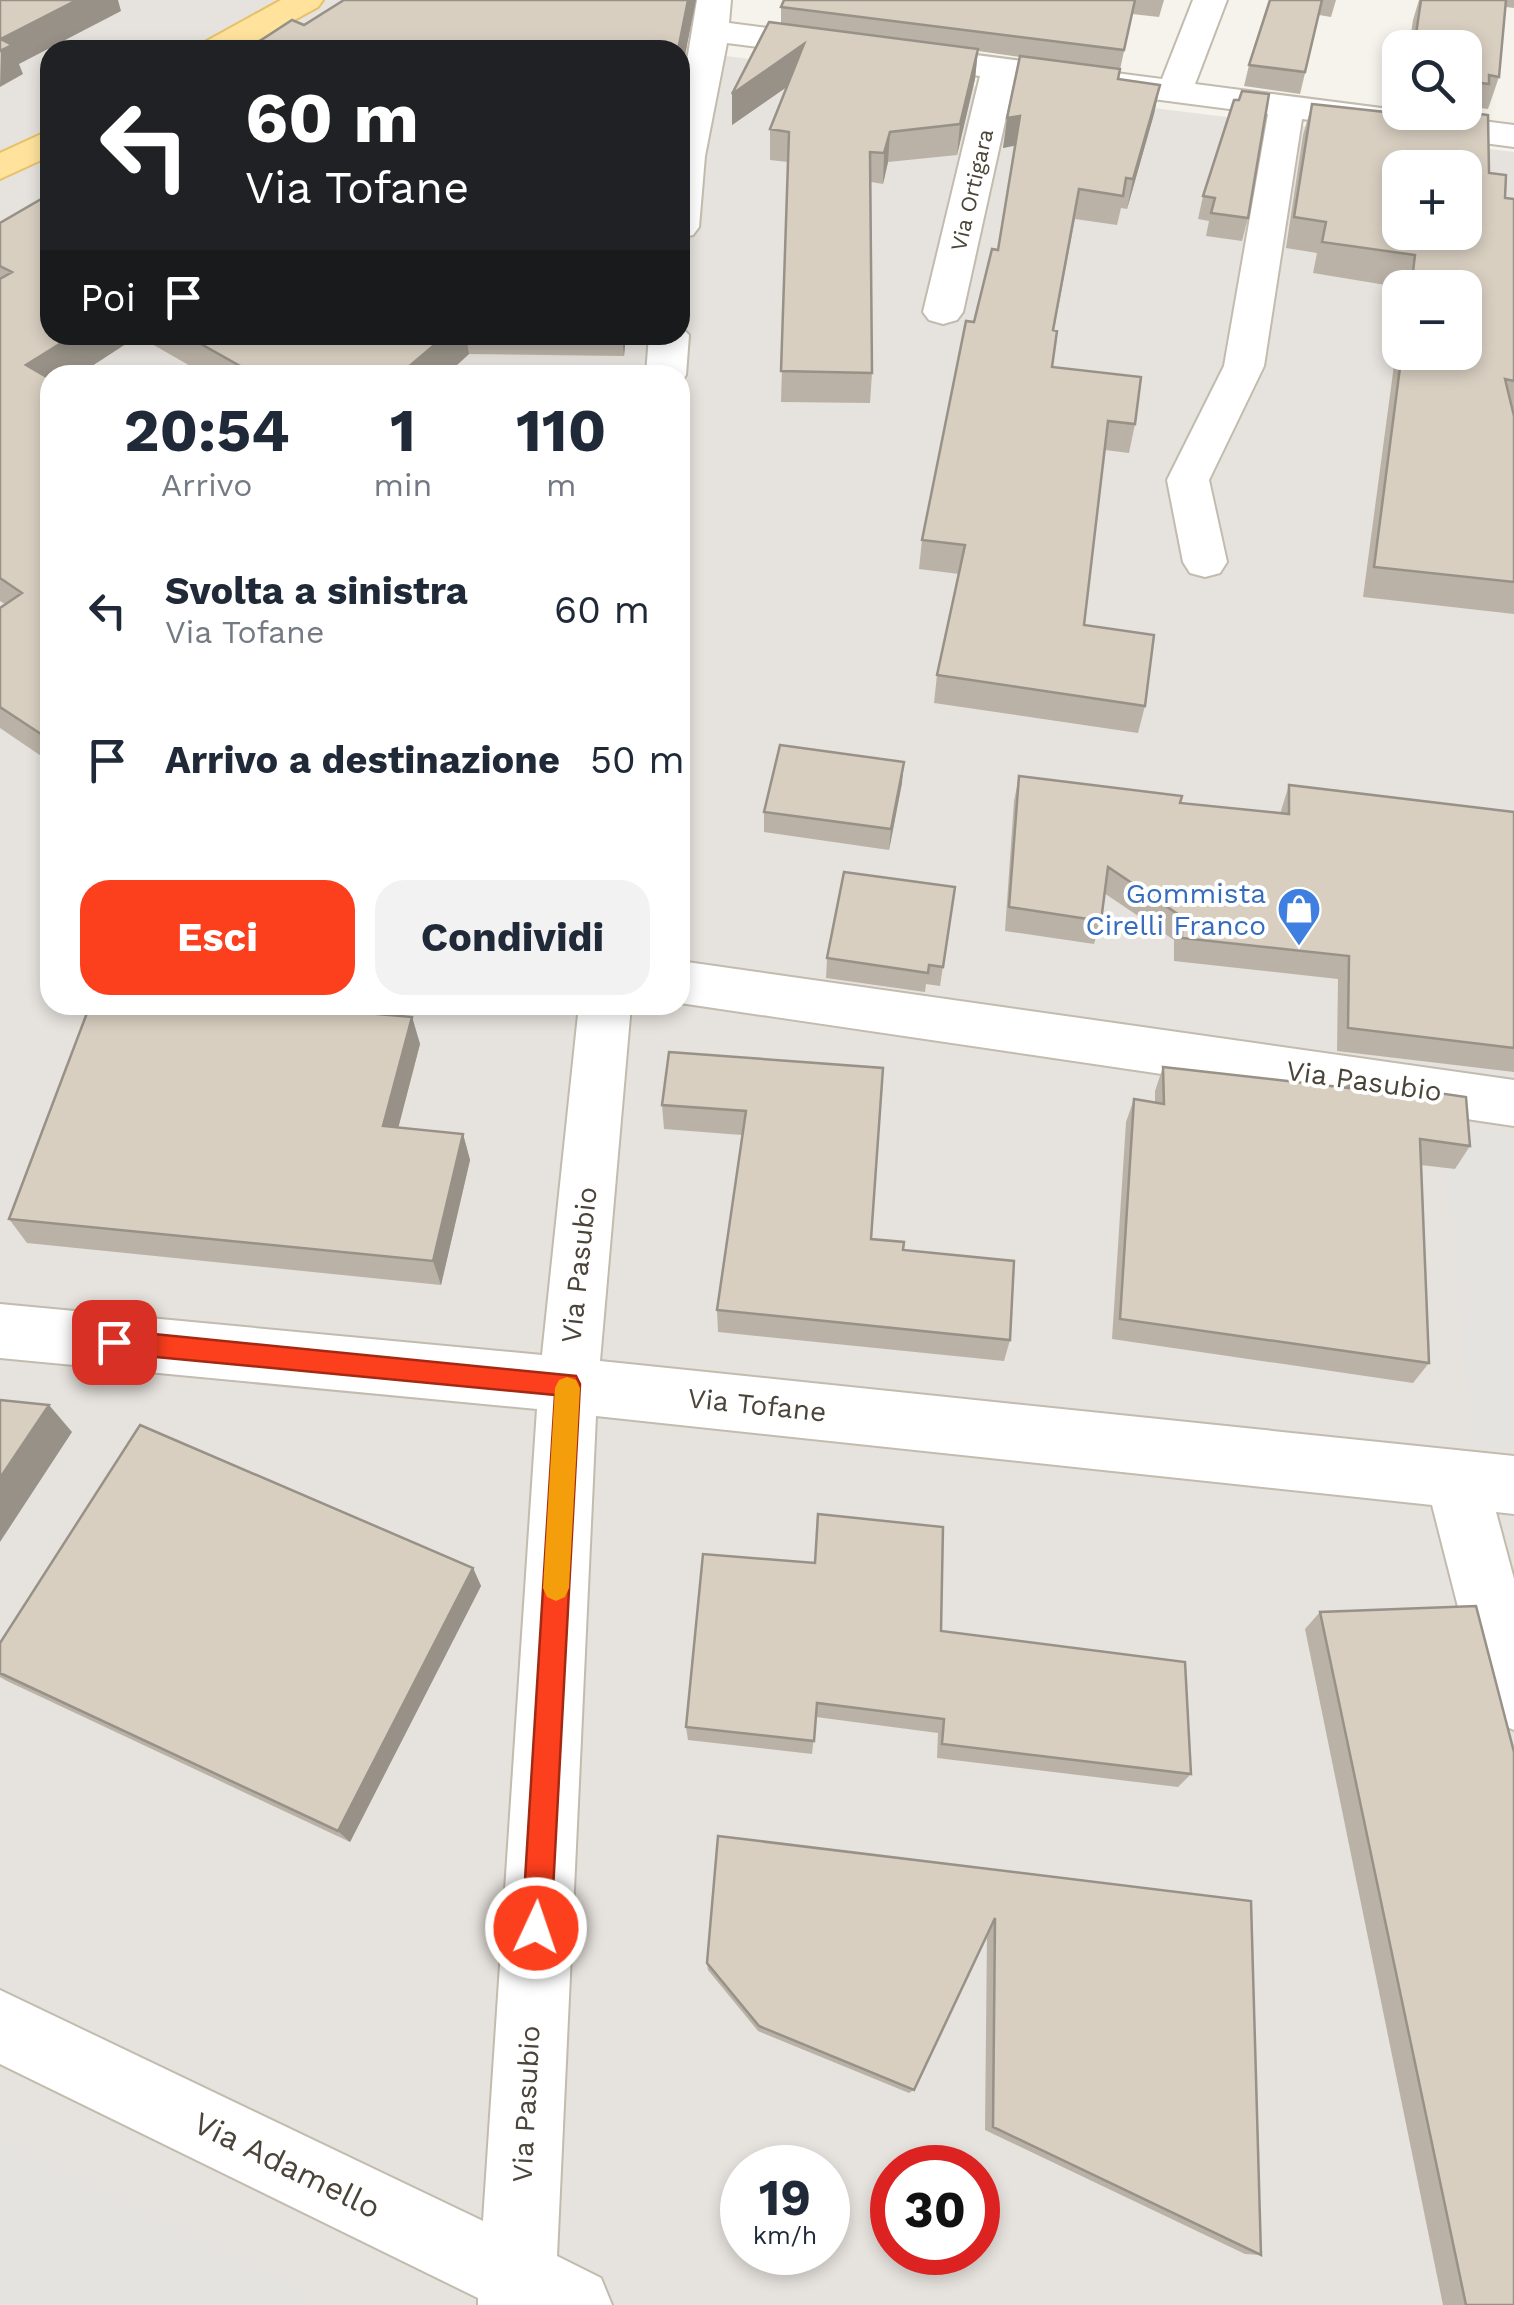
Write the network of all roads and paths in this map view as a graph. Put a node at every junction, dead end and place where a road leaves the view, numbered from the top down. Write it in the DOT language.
graph roads {
  1 [pos="306,0"];
  2 [pos="1210,0"];
  3 [pos="713,16"];
  4 [pos="233,40"];
  5 [pos="1000,68"];
  6 [pos="1176,90"];
  7 [pos="1287,104"];
  8 [pos="1514,136"];
  9 [pos="690,140"];
  10 [pos="40,146"];
  11 [pos="0,168"];
  12 [pos="944,312"];
  13 [pos="1205,562"];
  14 [pos="690,983"];
  15 [pos="603,1015"];
  16 [pos="1514,1103"];
  17 [pos="0,1331"];
  18 [pos="568,1384"];
  19 [pos="1485,1482"];
  20 [pos="1514,1697"];
  21 [pos="0,2026"];
  22 [pos="536,2296"];
  1 -- 4 [label="main road"];
  2 -- 6 [label="street"];
  3 -- 5 [label="street"];
  3 -- 9 [label="street"];
  5 -- 6 [label="street"];
  5 -- 12 [label="street, Via Ortigara"];
  6 -- 7 [label="street"];
  7 -- 8 [label="street"];
  7 -- 13 [label="street"];
  10 -- 11 [label="main road"];
  14 -- 16 [label="street, Via Pasubio"];
  15 -- 18 [label="street, Via Pasubio"];
  17 -- 18 [label="street, Via Tofane"];
  18 -- 19 [label="street, Via Tofane"];
  18 -- 22 [label="street, Via Pasubio"];
  19 -- 20 [label="street"];
  21 -- 22 [label="street, Via Adamello"];
}
